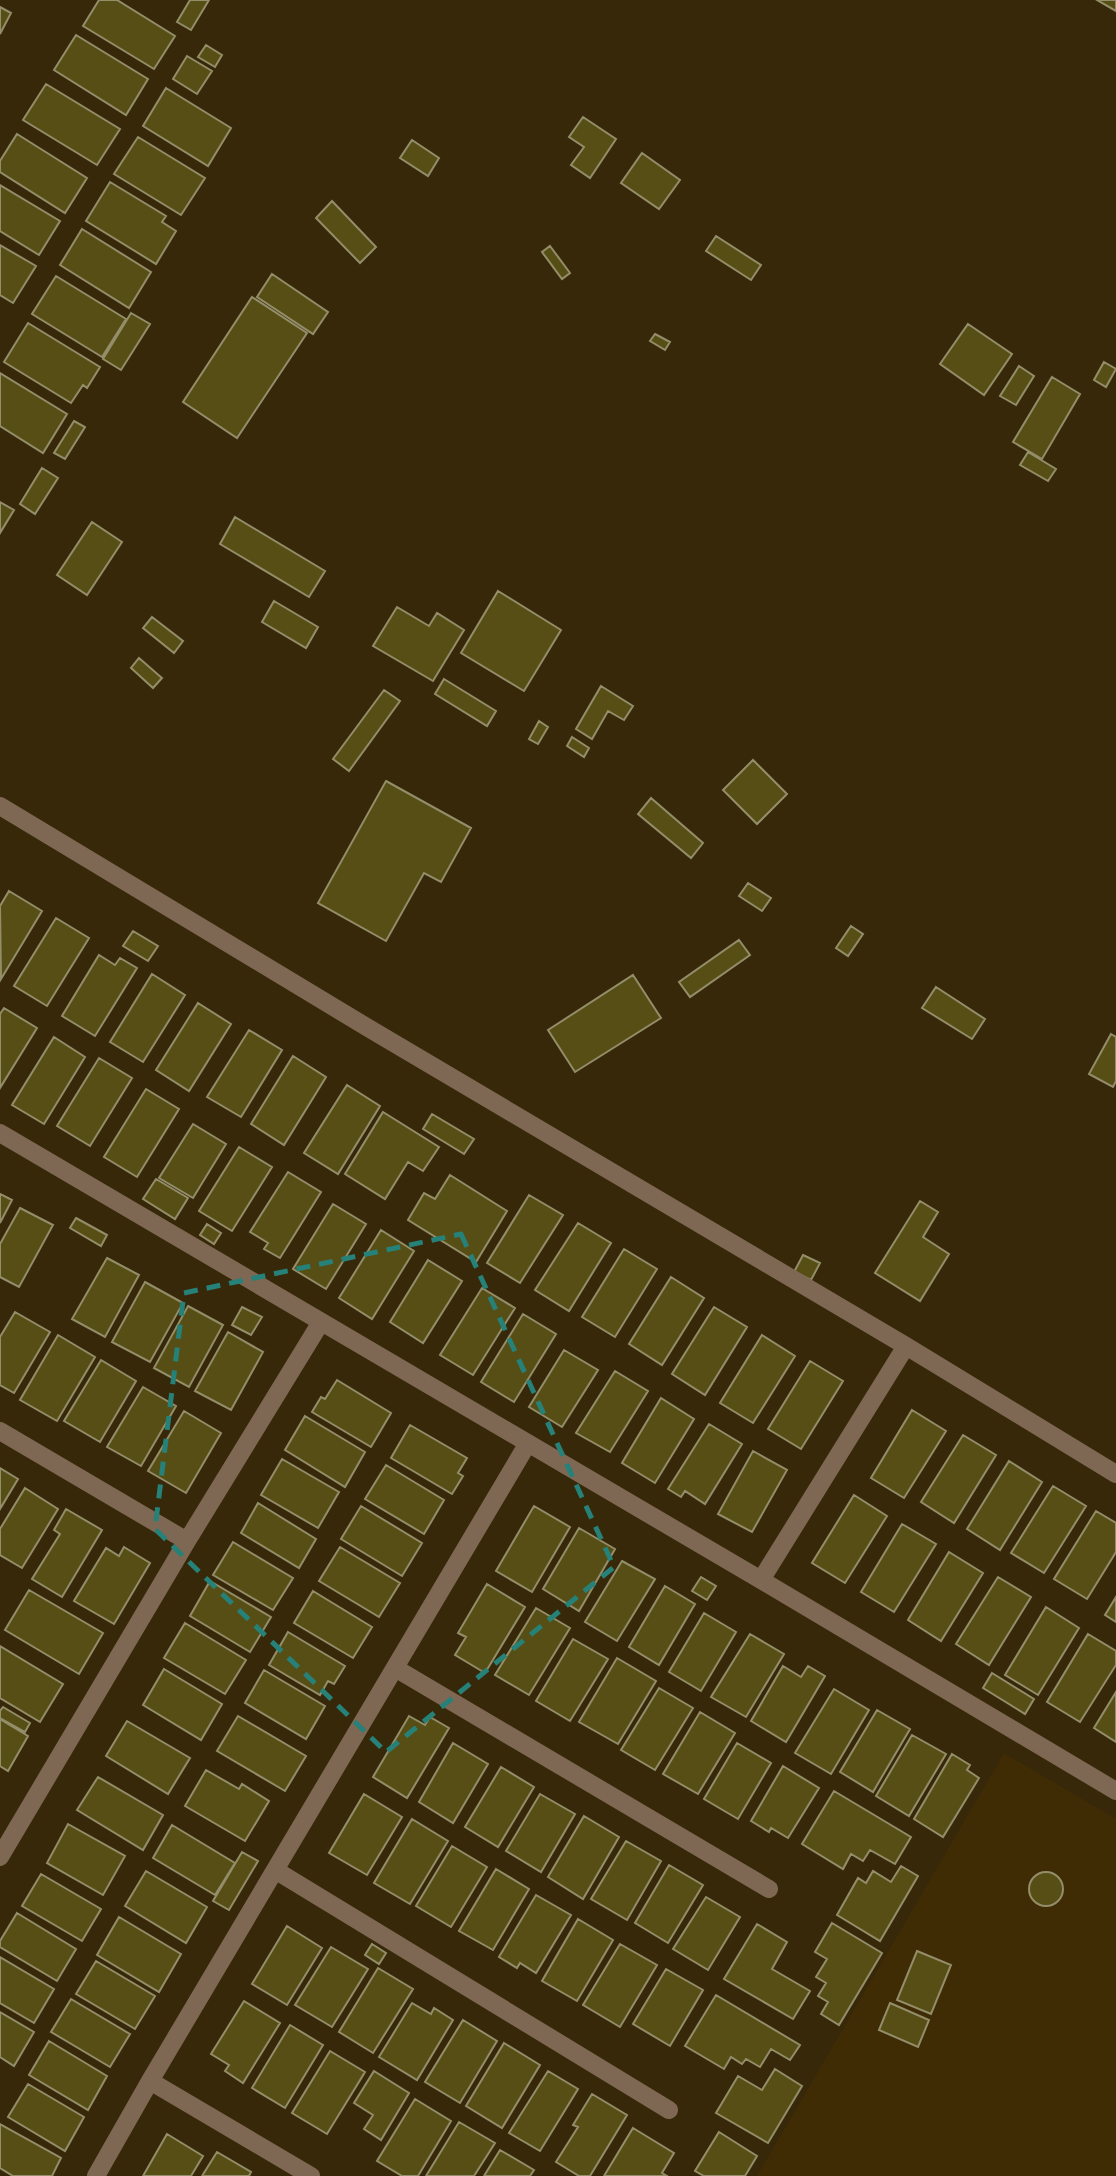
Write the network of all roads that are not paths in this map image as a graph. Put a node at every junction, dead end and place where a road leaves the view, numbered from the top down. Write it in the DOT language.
graph roads {
  1 [pos="0,806"];
  2 [pos="0,1133"];
  3 [pos="321,1322"];
  4 [pos="906,1346"];
  5 [pos="0,1431"];
  6 [pos="528,1443"];
  7 [pos="1116,1474"];
  8 [pos="187,1541"];
  9 [pos="761,1580"];
  10 [pos="395,1668"];
  11 [pos="1116,1791"];
  12 [pos="0,1857"];
  13 [pos="275,1870"];
  14 [pos="769,1889"];
  15 [pos="150,2081"];
  16 [pos="669,2110"];
  17 [pos="96,2176"];
  18 [pos="311,2176"];
  1 -- 4 [label="street"];
  2 -- 3 [label="street"];
  3 -- 6 [label="street"];
  3 -- 8 [label="street"];
  4 -- 7 [label="street"];
  4 -- 9 [label="street"];
  5 -- 8 [label="street"];
  6 -- 9 [label="street"];
  6 -- 10 [label="street"];
  8 -- 12 [label="street"];
  9 -- 11 [label="street"];
  10 -- 13 [label="street"];
  10 -- 14 [label="street"];
  13 -- 15 [label="street"];
  13 -- 16 [label="street"];
  15 -- 17 [label="street"];
  15 -- 18 [label="street"];
}
